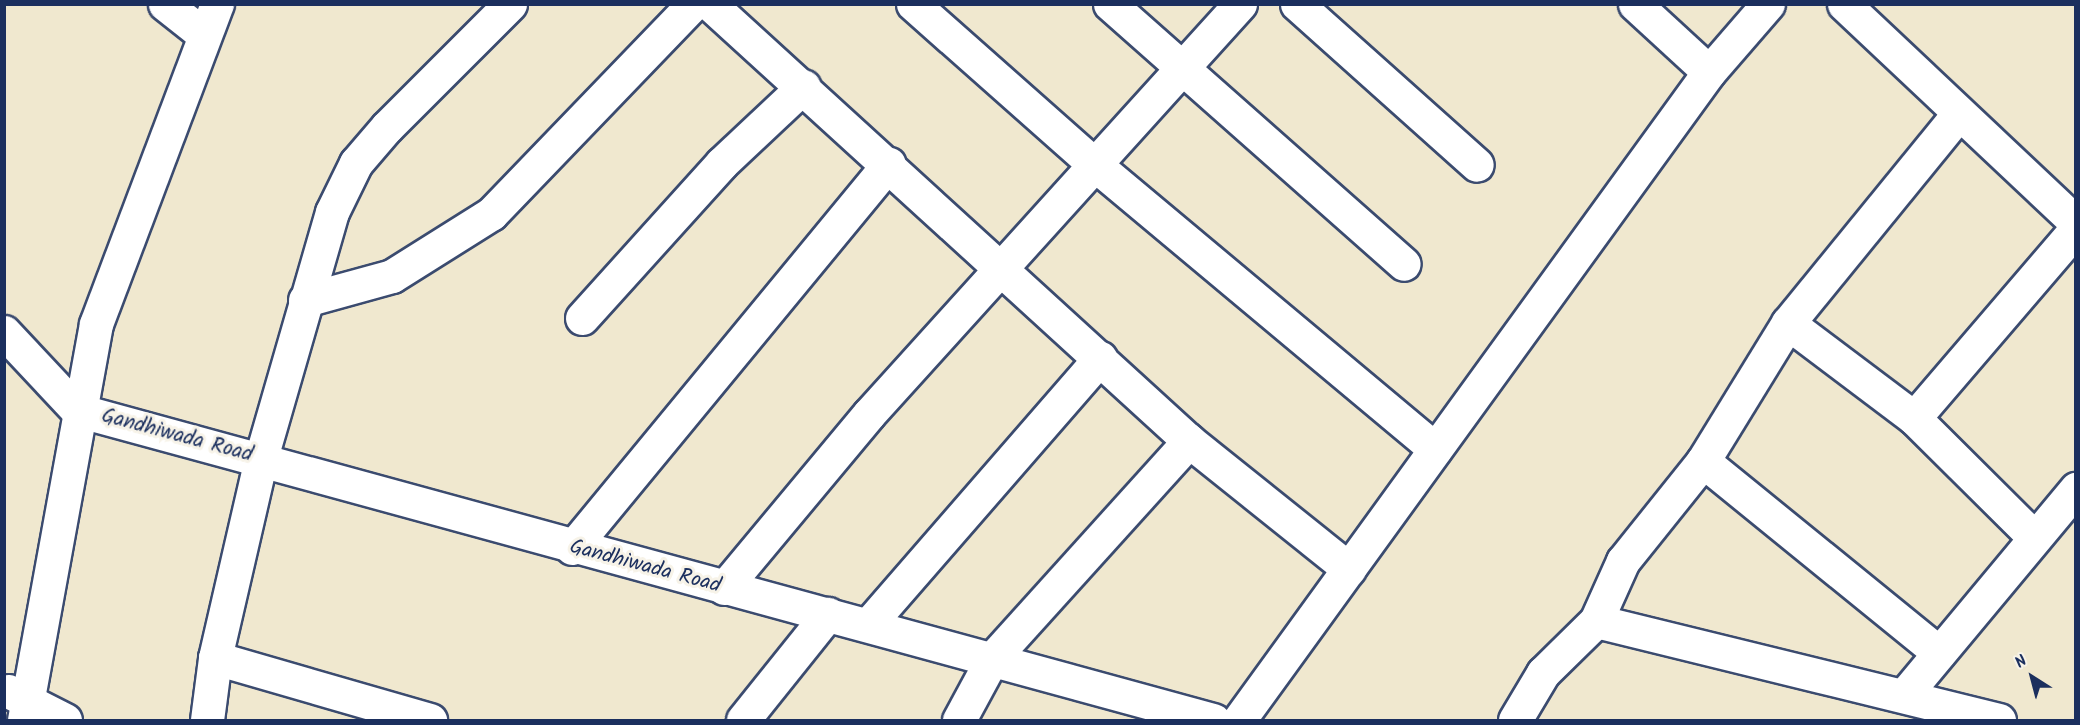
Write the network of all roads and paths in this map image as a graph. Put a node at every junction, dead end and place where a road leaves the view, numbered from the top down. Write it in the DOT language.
graph roads {
  1 [pos="165,4"];
  2 [pos="217,4"];
  3 [pos="510,4"];
  4 [pos="693,4"];
  5 [pos="710,4"];
  6 [pos="913,4"];
  7 [pos="1110,4"];
  8 [pos="1240,4"];
  9 [pos="1297,4"];
  10 [pos="1635,4"];
  11 [pos="1768,4"];
  12 [pos="1844,4"];
  13 [pos="203,34"];
  14 [pos="1179,67"];
  15 [pos="1709,72"];
  16 [pos="804,86"];
  17 [pos="1957,117"];
  18 [pos="1093,163"];
  19 [pos="889,164"];
  20 [pos="1477,165"];
  21 [pos="2076,223"];
  22 [pos="2076,230"];
  23 [pos="1404,264"];
  24 [pos="1002,271"];
  25 [pos="305,300"];
  26 [pos="582,318"];
  27 [pos="1788,323"];
  28 [pos="4,333"];
  29 [pos="1100,358"];
  30 [pos="77,410"];
  31 [pos="1914,418"];
  32 [pos="1189,441"];
  33 [pos="1436,449"];
  34 [pos="261,458"];
  35 [pos="1703,461"];
  36 [pos="2076,489"];
  37 [pos="2032,536"];
  38 [pos="572,548"];
  39 [pos="1349,569"];
  40 [pos="724,588"];
  41 [pos="828,614"];
  42 [pos="1596,621"];
  43 [pos="868,625"];
  44 [pos="1939,653"];
  45 [pos="215,658"];
  46 [pos="992,659"];
  47 [pos="1906,693"];
  48 [pos="18,703"];
  49 [pos="65,720"];
  50 [pos="207,720"];
  51 [pos="430,720"];
  52 [pos="743,720"];
  53 [pos="959,720"];
  54 [pos="1213,720"];
  55 [pos="1239,720"];
  56 [pos="1515,720"];
  57 [pos="1999,720"];
  1 -- 13 [label="street"];
  2 -- 13 [label="street"];
  3 -- 25 [label="street"];
  4 -- 25 [label="street"];
  5 -- 16 [label="street"];
  6 -- 18 [label="street"];
  7 -- 14 [label="street"];
  8 -- 14 [label="street"];
  9 -- 20 [label="street"];
  10 -- 15 [label="street"];
  11 -- 15 [label="street"];
  12 -- 17 [label="street"];
  13 -- 30 [label="street"];
  14 -- 18 [label="street"];
  14 -- 23 [label="street"];
  15 -- 33 [label="street"];
  16 -- 19 [label="street"];
  16 -- 26 [label="street"];
  17 -- 21 [label="street"];
  17 -- 27 [label="street"];
  18 -- 24 [label="street"];
  18 -- 33 [label="street"];
  19 -- 24 [label="street"];
  19 -- 38 [label="street"];
  22 -- 31 [label="street"];
  24 -- 29 [label="street"];
  24 -- 40 [label="street"];
  25 -- 34 [label="street"];
  27 -- 31 [label="street"];
  27 -- 35 [label="street"];
  28 -- 30 [label="street"];
  29 -- 32 [label="street"];
  29 -- 43 [label="street"];
  30 -- 34 [label="street, Gandhiwada Road"];
  30 -- 48 [label="street"];
  31 -- 37 [label="street"];
  32 -- 39 [label="street"];
  32 -- 46 [label="street"];
  33 -- 39 [label="street"];
  34 -- 38 [label="street, Gandhiwada Road"];
  34 -- 45 [label="street"];
  35 -- 42 [label="street"];
  35 -- 44 [label="street"];
  36 -- 37 [label="street"];
  37 -- 44 [label="street"];
  38 -- 40 [label="street, Gandhiwada Road"];
  39 -- 55 [label="street"];
  40 -- 41 [label="street, Gandhiwada Road"];
  41 -- 43 [label="street, Gandhiwada Road"];
  41 -- 52 [label="street"];
  42 -- 47 [label="street"];
  42 -- 56 [label="street"];
  43 -- 46 [label="street, Gandhiwada Road"];
  44 -- 47 [label="street"];
  45 -- 50 [label="street"];
  45 -- 51 [label="street"];
  46 -- 53 [label="street"];
  46 -- 54 [label="street, Gandhiwada Road"];
  47 -- 57 [label="street"];
  48 -- 49 [label="street"];
}
